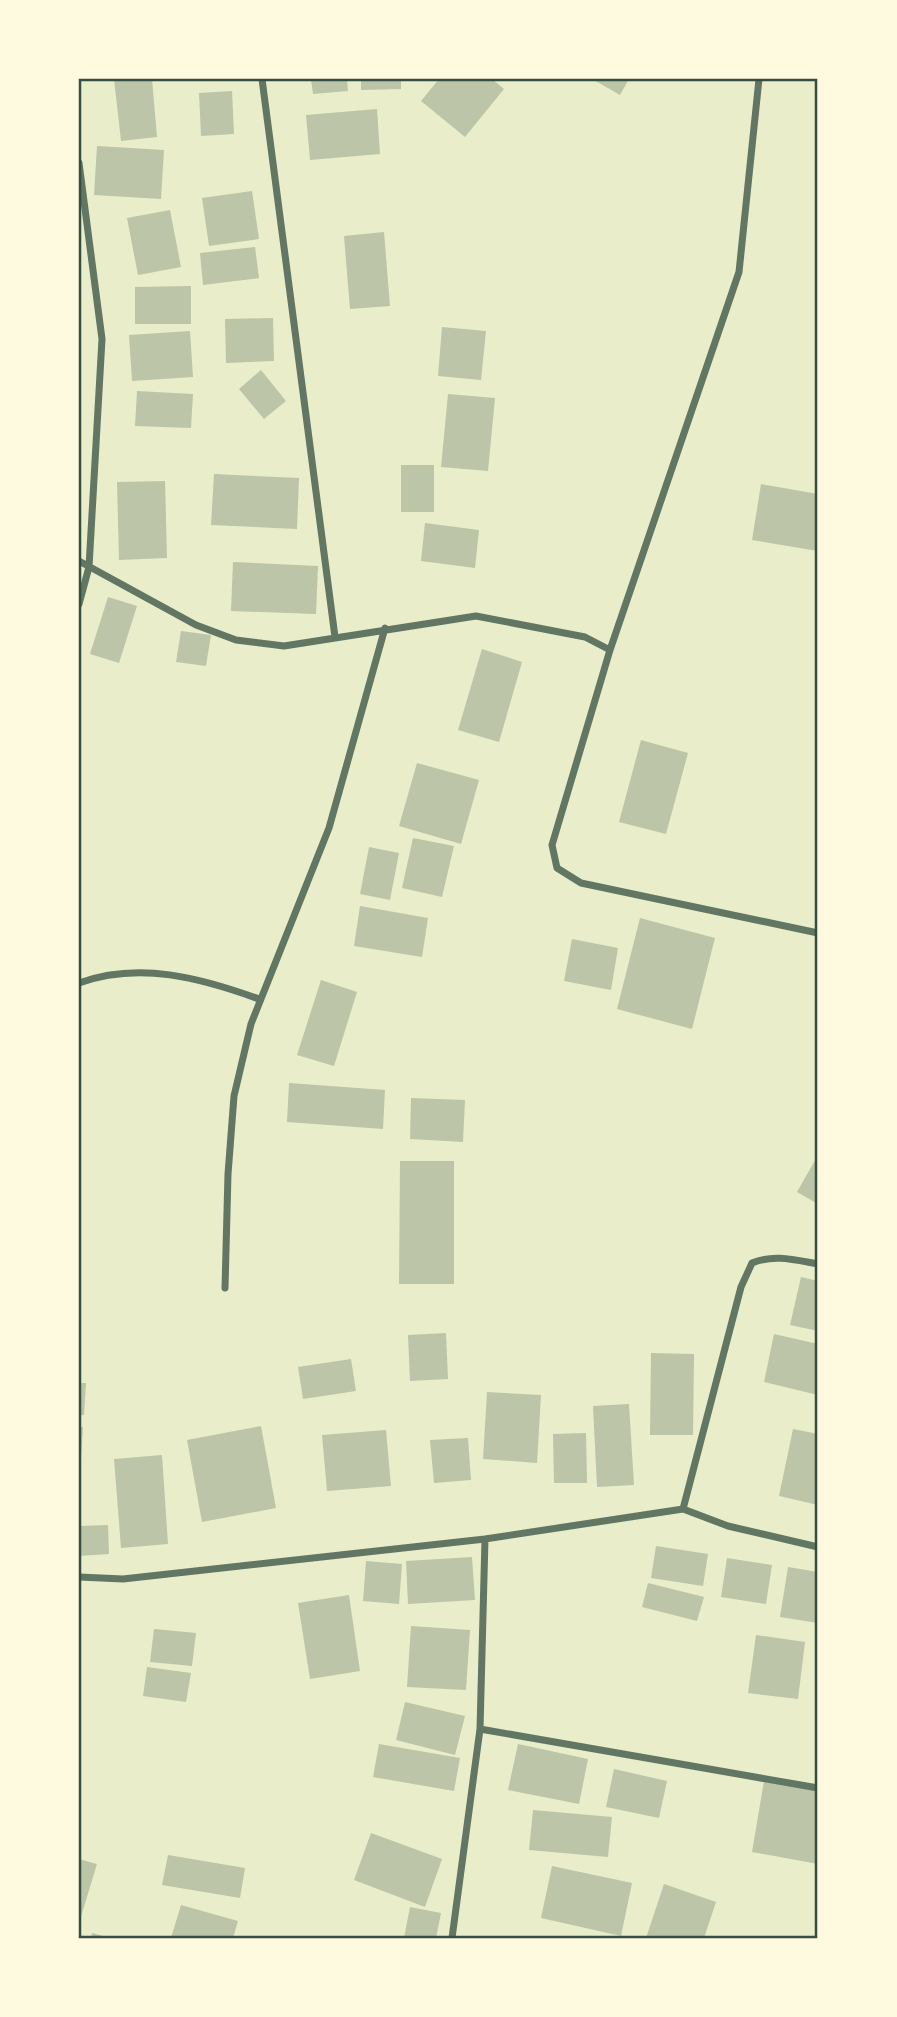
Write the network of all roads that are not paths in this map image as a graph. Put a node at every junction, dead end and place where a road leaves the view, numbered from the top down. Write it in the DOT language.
graph roads {
  1 [pos="261,79"];
  2 [pos="759,79"];
  3 [pos="79,163"];
  4 [pos="79,561"];
  5 [pos="89,567"];
  6 [pos="79,604"];
  7 [pos="384,628"];
  8 [pos="335,637"];
  9 [pos="610,650"];
  10 [pos="818,933"];
  11 [pos="79,983"];
  12 [pos="259,999"];
  13 [pos="818,1264"];
  14 [pos="225,1288"];
  15 [pos="683,1509"];
  16 [pos="485,1539"];
  17 [pos="818,1547"];
  18 [pos="79,1577"];
  19 [pos="480,1729"];
  20 [pos="818,1788"];
  21 [pos="452,1938"];
  1 -- 8 [label="street"];
  2 -- 9 [label="street"];
  3 -- 5 [label="street"];
  4 -- 5 [label="street"];
  5 -- 6 [label="street"];
  5 -- 8 [label="street"];
  7 -- 8 [label="street"];
  7 -- 9 [label="street"];
  7 -- 12 [label="street"];
  9 -- 10 [label="street"];
  11 -- 12 [label="street"];
  12 -- 14 [label="street"];
  13 -- 15 [label="street"];
  15 -- 16 [label="street"];
  15 -- 17 [label="street"];
  16 -- 18 [label="street"];
  16 -- 19 [label="street"];
  19 -- 20 [label="street"];
  19 -- 21 [label="street"];
}
